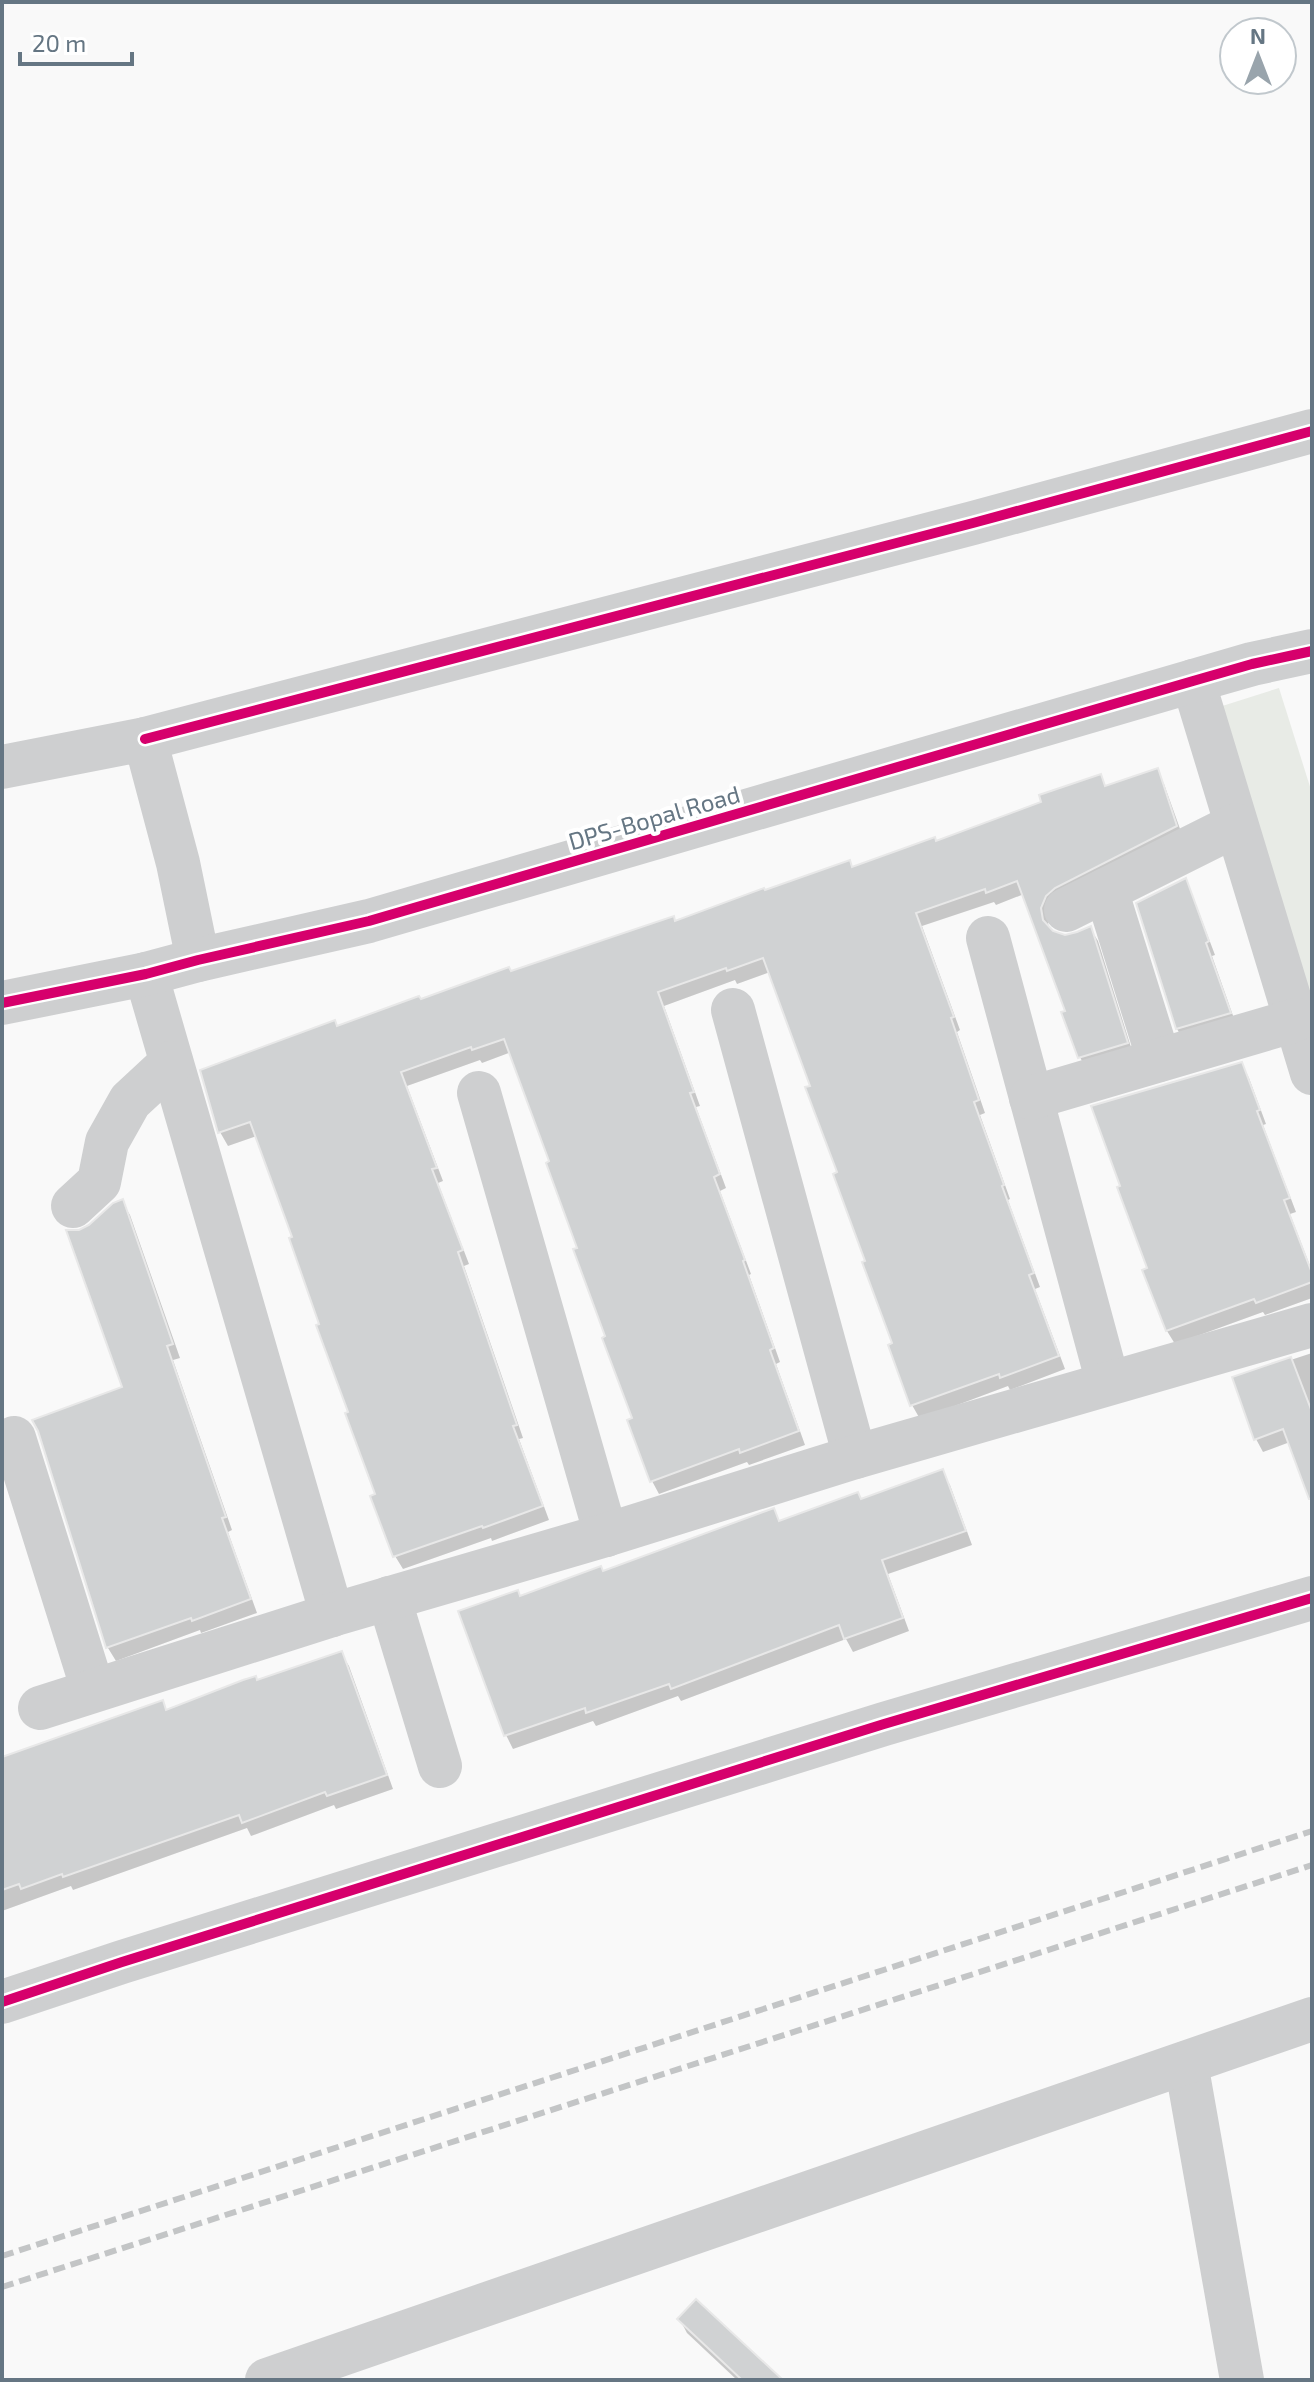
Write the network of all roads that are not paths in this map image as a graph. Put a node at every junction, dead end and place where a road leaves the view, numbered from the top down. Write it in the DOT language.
graph roads {
  1 [pos="1312,431"];
  2 [pos="1312,651"];
  3 [pos="1193,681"];
  4 [pos="145,739"];
  5 [pos="2,767"];
  6 [pos="1236,825"];
  7 [pos="1106,890"];
  8 [pos="1066,910"];
  9 [pos="988,938"];
  10 [pos="198,960"];
  11 [pos="146,974"];
  12 [pos="2,1003"];
  13 [pos="733,1010"];
  14 [pos="1296,1020"];
  15 [pos="1159,1060"];
  16 [pos="171,1063"];
  17 [pos="1312,1073"];
  18 [pos="479,1093"];
  19 [pos="1031,1098"];
  20 [pos="73,1206"];
  21 [pos="1312,1325"];
  22 [pos="1108,1383"];
  23 [pos="14,1438"];
  24 [pos="855,1457"];
  25 [pos="606,1535"];
  26 [pos="389,1598"];
  27 [pos="1312,1598"];
  28 [pos="332,1615"];
  29 [pos="93,1690"];
  30 [pos="40,1708"];
  31 [pos="440,1766"];
  32 [pos="2,2002"];
  33 [pos="1312,2019"];
  34 [pos="1186,2063"];
  35 [pos="267,2380"];
  36 [pos="1242,2380"];
  1 -- 4 [label="street"];
  2 -- 3 [label="street, DPS-Bopal Road"];
  3 -- 6 [label="street"];
  3 -- 10 [label="street, DPS-Bopal Road"];
  4 -- 5 [label="street"];
  4 -- 10 [label="street"];
  6 -- 7 [label="street"];
  6 -- 14 [label="street"];
  7 -- 8 [label="street"];
  7 -- 15 [label="street"];
  9 -- 19 [label="street"];
  10 -- 11 [label="street, DPS-Bopal Road"];
  11 -- 12 [label="street, DPS-Bopal Road"];
  11 -- 16 [label="street"];
  13 -- 24 [label="street"];
  14 -- 15 [label="street"];
  14 -- 17 [label="street"];
  15 -- 19 [label="street"];
  16 -- 20 [label="street"];
  16 -- 28 [label="street"];
  18 -- 25 [label="street"];
  19 -- 22 [label="street"];
  21 -- 22 [label="street"];
  22 -- 24 [label="street"];
  23 -- 29 [label="street"];
  24 -- 25 [label="street"];
  25 -- 26 [label="street"];
  26 -- 28 [label="street"];
  26 -- 31 [label="street"];
  27 -- 32 [label="street"];
  28 -- 29 [label="street"];
  29 -- 30 [label="street"];
  33 -- 34 [label="street"];
  34 -- 35 [label="street"];
  34 -- 36 [label="street"];
}
